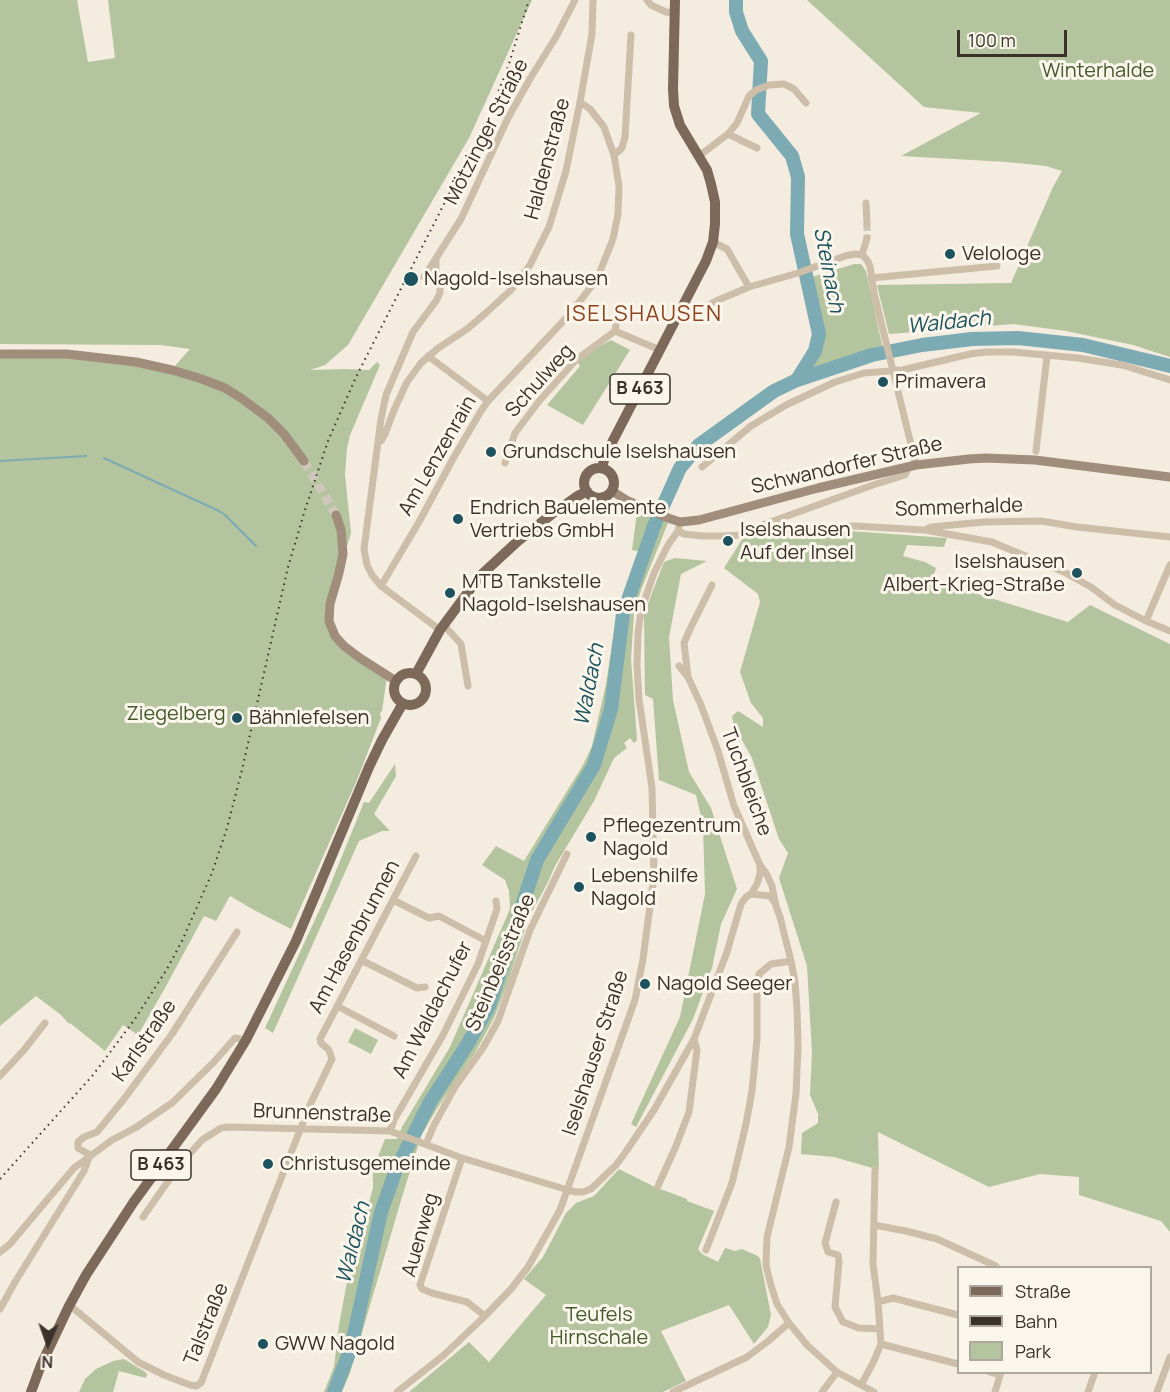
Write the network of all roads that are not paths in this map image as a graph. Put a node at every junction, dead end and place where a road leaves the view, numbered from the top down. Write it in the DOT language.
graph roads {
  1 [pos="574,0"];
  2 [pos="593,0"];
  3 [pos="647,0"];
  4 [pos="675,0"];
  5 [pos="674,13"];
  6 [pos="631,35"];
  7 [pos="580,102"];
  8 [pos="806,103"];
  9 [pos="729,134"];
  10 [pos="757,148"];
  11 [pos="614,155"];
  12 [pos="699,156"];
  13 [pos="866,203"];
  14 [pos="867,224"];
  15 [pos="867,238"];
  16 [pos="713,242"];
  17 [pos="862,255"];
  18 [pos="436,260"];
  19 [pos="997,266"];
  20 [pos="424,278"];
  21 [pos="871,278"];
  22 [pos="749,287"];
  23 [pos="619,307"];
  24 [pos="681,311"];
  25 [pos="615,331"];
  26 [pos="660,350"];
  27 [pos="0,354"];
  28 [pos="428,356"];
  29 [pos="1047,356"];
  30 [pos="893,370"];
  31 [pos="1170,380"];
  32 [pos="488,401"];
  33 [pos="378,441"];
  34 [pos="1036,451"];
  35 [pos="304,461"];
  36 [pos="505,463"];
  37 [pos="912,466"];
  38 [pos="702,467"];
  39 [pos="602,468"];
  40 [pos="1170,477"];
  41 [pos="587,491"];
  42 [pos="612,491"];
  43 [pos="336,515"];
  44 [pos="679,526"];
  45 [pos="925,530"];
  46 [pos="751,534"];
  47 [pos="1170,537"];
  48 [pos="1170,565"];
  49 [pos="712,585"];
  50 [pos="381,586"];
  51 [pos="1146,621"];
  52 [pos="441,627"];
  53 [pos="1170,631"];
  54 [pos="679,666"];
  55 [pos="416,674"];
  56 [pos="688,677"];
  57 [pos="396,681"];
  58 [pos="468,686"];
  59 [pos="403,703"];
  60 [pos="567,854"];
  61 [pos="416,856"];
  62 [pos="760,865"];
  63 [pos="751,894"];
  64 [pos="393,900"];
  65 [pos="496,901"];
  66 [pos="775,903"];
  67 [pos="237,932"];
  68 [pos="486,941"];
  69 [pos="361,960"];
  70 [pos="791,961"];
  71 [pos="425,987"];
  72 [pos="337,1006"];
  73 [pos="45,1023"];
  74 [pos="394,1036"];
  75 [pos="246,1040"];
  76 [pos="694,1040"];
  77 [pos="0,1076"];
  78 [pos="300,1129"];
  79 [pos="394,1132"];
  80 [pos="426,1144"];
  81 [pos="90,1155"];
  82 [pos="462,1158"];
  83 [pos="875,1169"];
  84 [pos="658,1186"];
  85 [pos="568,1190"];
  86 [pos="836,1202"];
  87 [pos="143,1217"];
  88 [pos="874,1226"];
  89 [pos="706,1250"];
  90 [pos="0,1252"];
  91 [pos="996,1266"];
  92 [pos="878,1302"];
  93 [pos="69,1306"];
  94 [pos="0,1309"];
  95 [pos="957,1315"];
  96 [pos="485,1316"];
  97 [pos="789,1323"];
  98 [pos="880,1329"];
  99 [pos="881,1344"];
  100 [pos="1170,1357"];
  101 [pos="957,1364"];
  102 [pos="837,1372"];
  103 [pos="1001,1374"];
  104 [pos="1094,1374"];
  105 [pos="861,1385"];
  106 [pos="31,1392"];
  107 [pos="397,1392"];
  108 [pos="673,1392"];
  109 [pos="822,1392"];
  110 [pos="874,1392"];
  111 [pos="995,1392"];
  112 [pos="1088,1392"];
  113 [pos="1156,1392"];
  1 -- 18 [label="street, Mötzinger Straße"];
  2 -- 7 [label="street, Haldenstraße"];
  3 -- 5 [label="street"];
  4 -- 5 [label="main road, B 463"];
  5 -- 12 [label="main road, B 463"];
  6 -- 11 [label="street"];
  7 -- 11 [label="street, Am Lenzenrain"];
  7 -- 28 [label="street, Haldenstraße"];
  8 -- 9 [label="street"];
  9 -- 10 [label="street"];
  9 -- 12 [label="street"];
  11 -- 32 [label="street, Am Lenzenrain"];
  12 -- 16 [label="main road, B 463"];
  13 -- 14 [label="street"];
  15 -- 17 [label="street"];
  16 -- 22 [label="street"];
  16 -- 24 [label="main road, B 463"];
  17 -- 21 [label="street"];
  17 -- 22 [label="street"];
  18 -- 20 [label="street, Mötzinger Straße"];
  18 -- 33 [label="street"];
  19 -- 21 [label="street"];
  21 -- 30 [label="street"];
  22 -- 24 [label="street"];
  23 -- 25 [label="street"];
  24 -- 26 [label="main road, B 463"];
  25 -- 26 [label="street"];
  25 -- 36 [label="street, Schulweg"];
  26 -- 39 [label="main road, B 463"];
  27 -- 35 [label="main road"];
  28 -- 32 [label="street"];
  28 -- 33 [label="street, Haldenstraße"];
  29 -- 30 [label="street"];
  29 -- 31 [label="street"];
  29 -- 34 [label="street"];
  30 -- 37 [label="street"];
  30 -- 38 [label="street"];
  32 -- 50 [label="street, Am Lenzenrain"];
  33 -- 50 [label="street"];
  37 -- 40 [label="main road, Schwandorfer Straße"];
  37 -- 44 [label="main road, Schwandorfer Straße"];
  37 -- 46 [label="street"];
  39 -- 41 [label="main road"];
  39 -- 42 [label="main road"];
  41 -- 42 [label="main road"];
  41 -- 52 [label="main road"];
  42 -- 44 [label="main road, Schwandorfer Straße"];
  43 -- 57 [label="main road"];
  44 -- 46 [label="street, Sommerhalde"];
  44 -- 85 [label="street, Iselshauser Straße"];
  45 -- 46 [label="street, Sommerhalde"];
  45 -- 47 [label="street, Sommerhalde"];
  45 -- 51 [label="street"];
  48 -- 51 [label="street"];
  49 -- 56 [label="street, Tuchbleiche"];
  50 -- 52 [label="street"];
  51 -- 53 [label="street"];
  52 -- 55 [label="main road"];
  52 -- 58 [label="street"];
  54 -- 56 [label="street, Tuchbleiche"];
  55 -- 57 [label="main road"];
  55 -- 59 [label="main road"];
  56 -- 62 [label="street, Tuchbleiche"];
  57 -- 59 [label="main road"];
  59 -- 75 [label="main road, B 463"];
  60 -- 80 [label="street, Steinbeisstraße"];
  61 -- 64 [label="street, Am Hasenbrunnen"];
  62 -- 63 [label="street, Tuchbleiche"];
  62 -- 66 [label="street, Tuchbleiche"];
  63 -- 66 [label="street"];
  63 -- 76 [label="street, Tuchbleiche"];
  64 -- 68 [label="street"];
  64 -- 69 [label="street, Am Hasenbrunnen"];
  65 -- 68 [label="street, Am Waldachufer"];
  66 -- 70 [label="street, Tuchbleiche"];
  67 -- 81 [label="street, Karlstraße"];
  68 -- 79 [label="street, Am Waldachufer"];
  69 -- 71 [label="street"];
  69 -- 72 [label="street, Am Hasenbrunnen"];
  70 -- 89 [label="street"];
  70 -- 97 [label="street, Tuchbleiche"];
  72 -- 74 [label="street"];
  72 -- 78 [label="street, Am Hasenbrunnen"];
  73 -- 77 [label="street"];
  75 -- 81 [label="street"];
  75 -- 93 [label="main road, B 463"];
  76 -- 84 [label="street"];
  76 -- 85 [label="street"];
  78 -- 79 [label="street, Brunnenstraße"];
  78 -- 87 [label="street, Brunnenstraße"];
  78 -- 93 [label="street, Talstraße"];
  79 -- 80 [label="street, Brunnenstraße"];
  80 -- 82 [label="street, Brunnenstraße"];
  81 -- 90 [label="street"];
  81 -- 94 [label="street"];
  82 -- 85 [label="street, Brunnenstraße"];
  82 -- 96 [label="street, Auenweg"];
  83 -- 88 [label="street"];
  85 -- 96 [label="street, Iselshauser Straße"];
  86 -- 98 [label="street"];
  88 -- 91 [label="street"];
  88 -- 92 [label="street"];
  92 -- 95 [label="street"];
  92 -- 98 [label="street"];
  93 -- 106 [label="main road, B 463"];
  96 -- 107 [label="street, Iselshauser Straße"];
  97 -- 102 [label="street, Tuchbleiche"];
  97 -- 108 [label="street"];
  98 -- 99 [label="street"];
  99 -- 101 [label="street"];
  99 -- 105 [label="street"];
  100 -- 113 [label="street"];
  102 -- 105 [label="street, Tuchbleiche"];
  102 -- 109 [label="street"];
  103 -- 111 [label="street"];
  104 -- 112 [label="street"];
  105 -- 110 [label="street, Tuchbleiche"];
}
